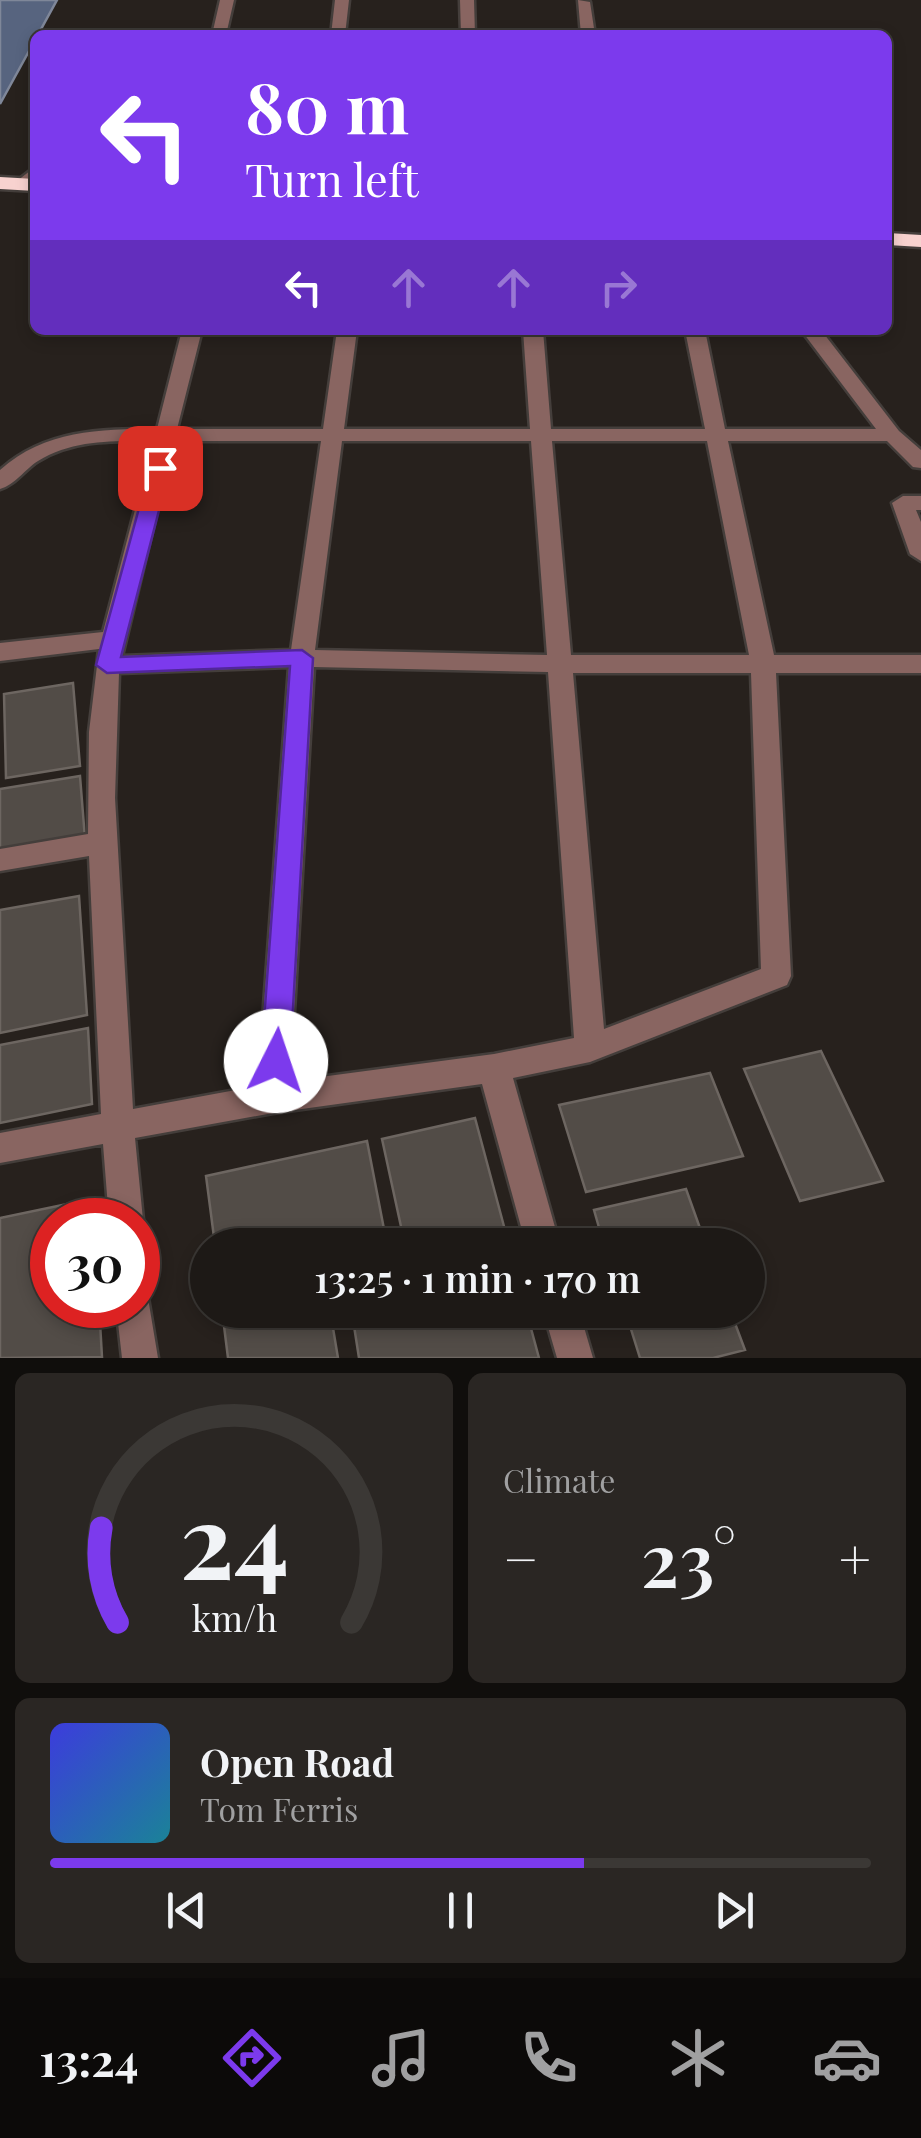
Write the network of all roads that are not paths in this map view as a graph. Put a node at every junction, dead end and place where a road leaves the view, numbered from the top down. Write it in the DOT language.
graph roads {
  1 [pos="227,0"];
  2 [pos="342,0"];
  3 [pos="467,0"];
  4 [pos="583,2"];
  5 [pos="221,30"];
  6 [pos="339,30"];
  7 [pos="468,30"];
  8 [pos="587,30"];
  9 [pos="892,239"];
  10 [pos="920,241"];
  11 [pos="191,335"];
  12 [pos="346,335"];
  13 [pos="534,335"];
  14 [pos="695,335"];
  15 [pos="815,335"];
  16 [pos="169,434"];
  17 [pos="542,434"];
  18 [pos="716,435"];
  19 [pos="892,435"];
  20 [pos="335,438"];
  21 [pos="921,462"];
  22 [pos="0,482"];
  23 [pos="921,503"];
  24 [pos="921,554"];
  25 [pos="0,652"];
  26 [pos="111,652"];
  27 [pos="302,658"];
  28 [pos="560,664"];
  29 [pos="763,664"];
  30 [pos="921,664"];
  31 [pos="102,843"];
  32 [pos="0,860"];
  33 [pos="590,1048"];
  34 [pos="494,1068"];
  35 [pos="273,1098"];
  36 [pos="117,1128"];
  37 [pos="0,1148"];
  38 [pos="124,1198"];
  39 [pos="538,1228"];
  40 [pos="137,1328"];
  41 [pos="566,1328"];
  42 [pos="140,1358"];
  43 [pos="574,1358"];
  1 -- 5 [label="street"];
  2 -- 6 [label="street"];
  3 -- 7 [label="street"];
  4 -- 8 [label="street"];
  9 -- 10 [label="highway"];
  11 -- 16 [label="street"];
  12 -- 20 [label="street"];
  13 -- 17 [label="street"];
  14 -- 18 [label="street"];
  15 -- 19 [label="street"];
  16 -- 20 [label="street"];
  16 -- 22 [label="street"];
  16 -- 26 [label="street"];
  17 -- 18 [label="street"];
  17 -- 20 [label="street"];
  17 -- 28 [label="street"];
  18 -- 19 [label="street"];
  18 -- 29 [label="street"];
  19 -- 21 [label="street"];
  20 -- 27 [label="street"];
  23 -- 24 [label="street"];
  25 -- 26 [label="street"];
  26 -- 27 [label="street"];
  26 -- 31 [label="street"];
  27 -- 28 [label="street"];
  27 -- 35 [label="street"];
  28 -- 29 [label="street"];
  28 -- 33 [label="street"];
  29 -- 30 [label="street"];
  29 -- 33 [label="street"];
  31 -- 32 [label="street"];
  31 -- 36 [label="street"];
  33 -- 34 [label="street"];
  34 -- 35 [label="street"];
  34 -- 39 [label="street"];
  35 -- 36 [label="street"];
  36 -- 37 [label="street"];
  36 -- 38 [label="street"];
  40 -- 42 [label="street"];
  41 -- 43 [label="street"];
}
